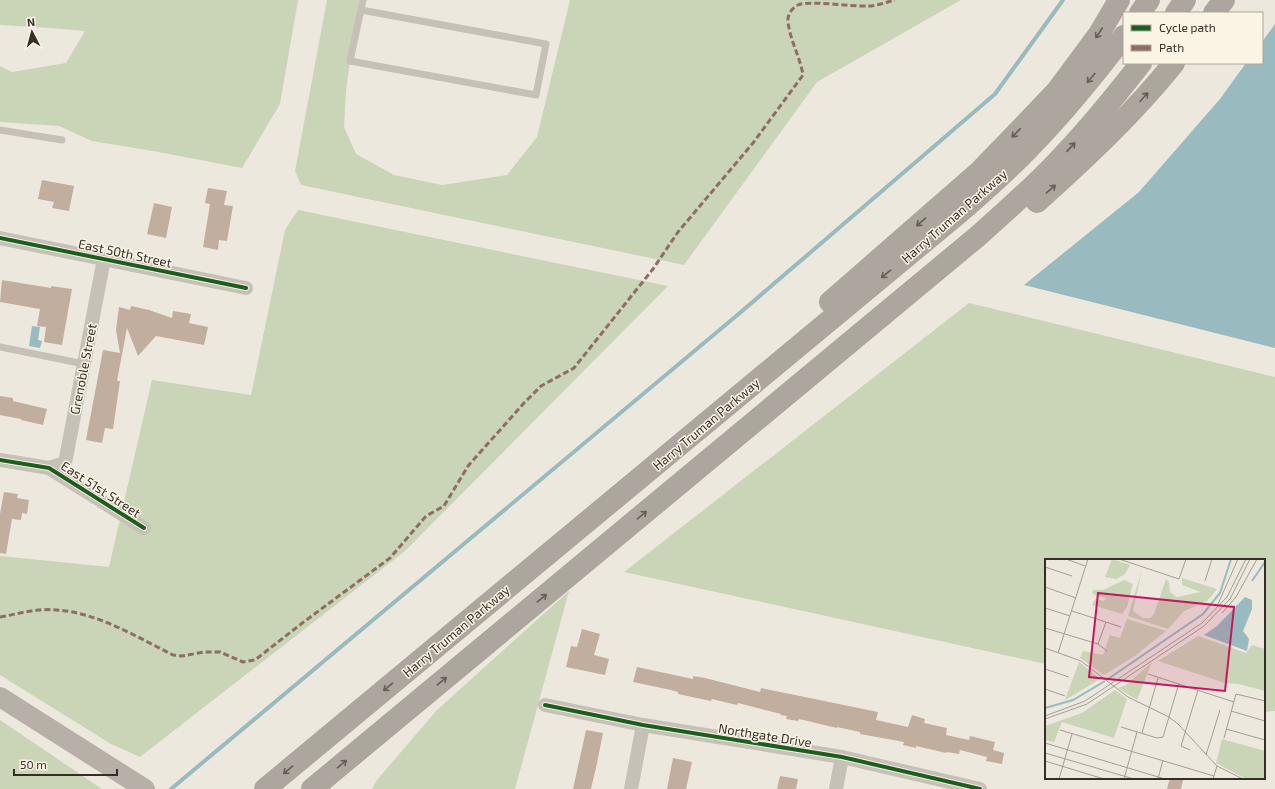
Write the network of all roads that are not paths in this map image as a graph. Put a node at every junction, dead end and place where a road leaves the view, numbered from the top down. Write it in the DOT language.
graph roads {
  1 [pos="363,0"];
  2 [pos="1120,0"];
  3 [pos="1149,0"];
  4 [pos="1185,0"];
  5 [pos="1224,0"];
  6 [pos="361,10"];
  7 [pos="1141,12"];
  8 [pos="1177,12"];
  9 [pos="1215,12"];
  10 [pos="1123,37"];
  11 [pos="1140,64"];
  12 [pos="1173,64"];
  13 [pos="0,130"];
  14 [pos="62,140"];
  15 [pos="0,238"];
  16 [pos="104,259"];
  17 [pos="246,288"];
  18 [pos="897,304"];
  19 [pos="0,347"];
  20 [pos="84,364"];
  21 [pos="0,460"];
  22 [pos="49,468"];
  23 [pos="144,528"];
  24 [pos="472,618"];
  25 [pos="0,697"];
  26 [pos="545,705"];
  27 [pos="643,725"];
  28 [pos="842,757"];
  29 [pos="943,785"];
  30 [pos="145,789"];
  31 [pos="265,789"];
  32 [pos="312,789"];
  33 [pos="631,789"];
  34 [pos="836,789"];
  35 [pos="980,789"];
  1 -- 6 [label="lane"];
  2 -- 24 [label="highway, one-way"];
  3 -- 7 [label="highway"];
  4 -- 8 [label="highway"];
  5 -- 9 [label="highway"];
  6 -- 6 [label="lane"];
  10 -- 24 [label="highway, Harry Truman Parkway, one-way"];
  18 -- 11 [label="highway, one-way"];
  18 -- 12 [label="highway, one-way"];
  13 -- 14 [label="lane"];
  15 -- 16 [label="street, East 50th Street"];
  16 -- 17 [label="street, East 50th Street"];
  16 -- 20 [label="street, Grenoble Street"];
  32 -- 18 [label="highway, one-way"];
  19 -- 20 [label="lane"];
  20 -- 22 [label="street, Grenoble Street"];
  21 -- 22 [label="street, East 51st Street"];
  22 -- 23 [label="street, East 51st Street"];
  24 -- 31 [label="highway, Harry Truman Parkway, one-way"];
  25 -- 30 [label="main road"];
  26 -- 27 [label="street, Northgate Drive"];
  27 -- 28 [label="street, Northgate Drive"];
  27 -- 33 [label="street"];
  28 -- 29 [label="street, Northgate Drive"];
  28 -- 34 [label="street"];
  29 -- 35 [label="street, Northgate Drive"];
}
